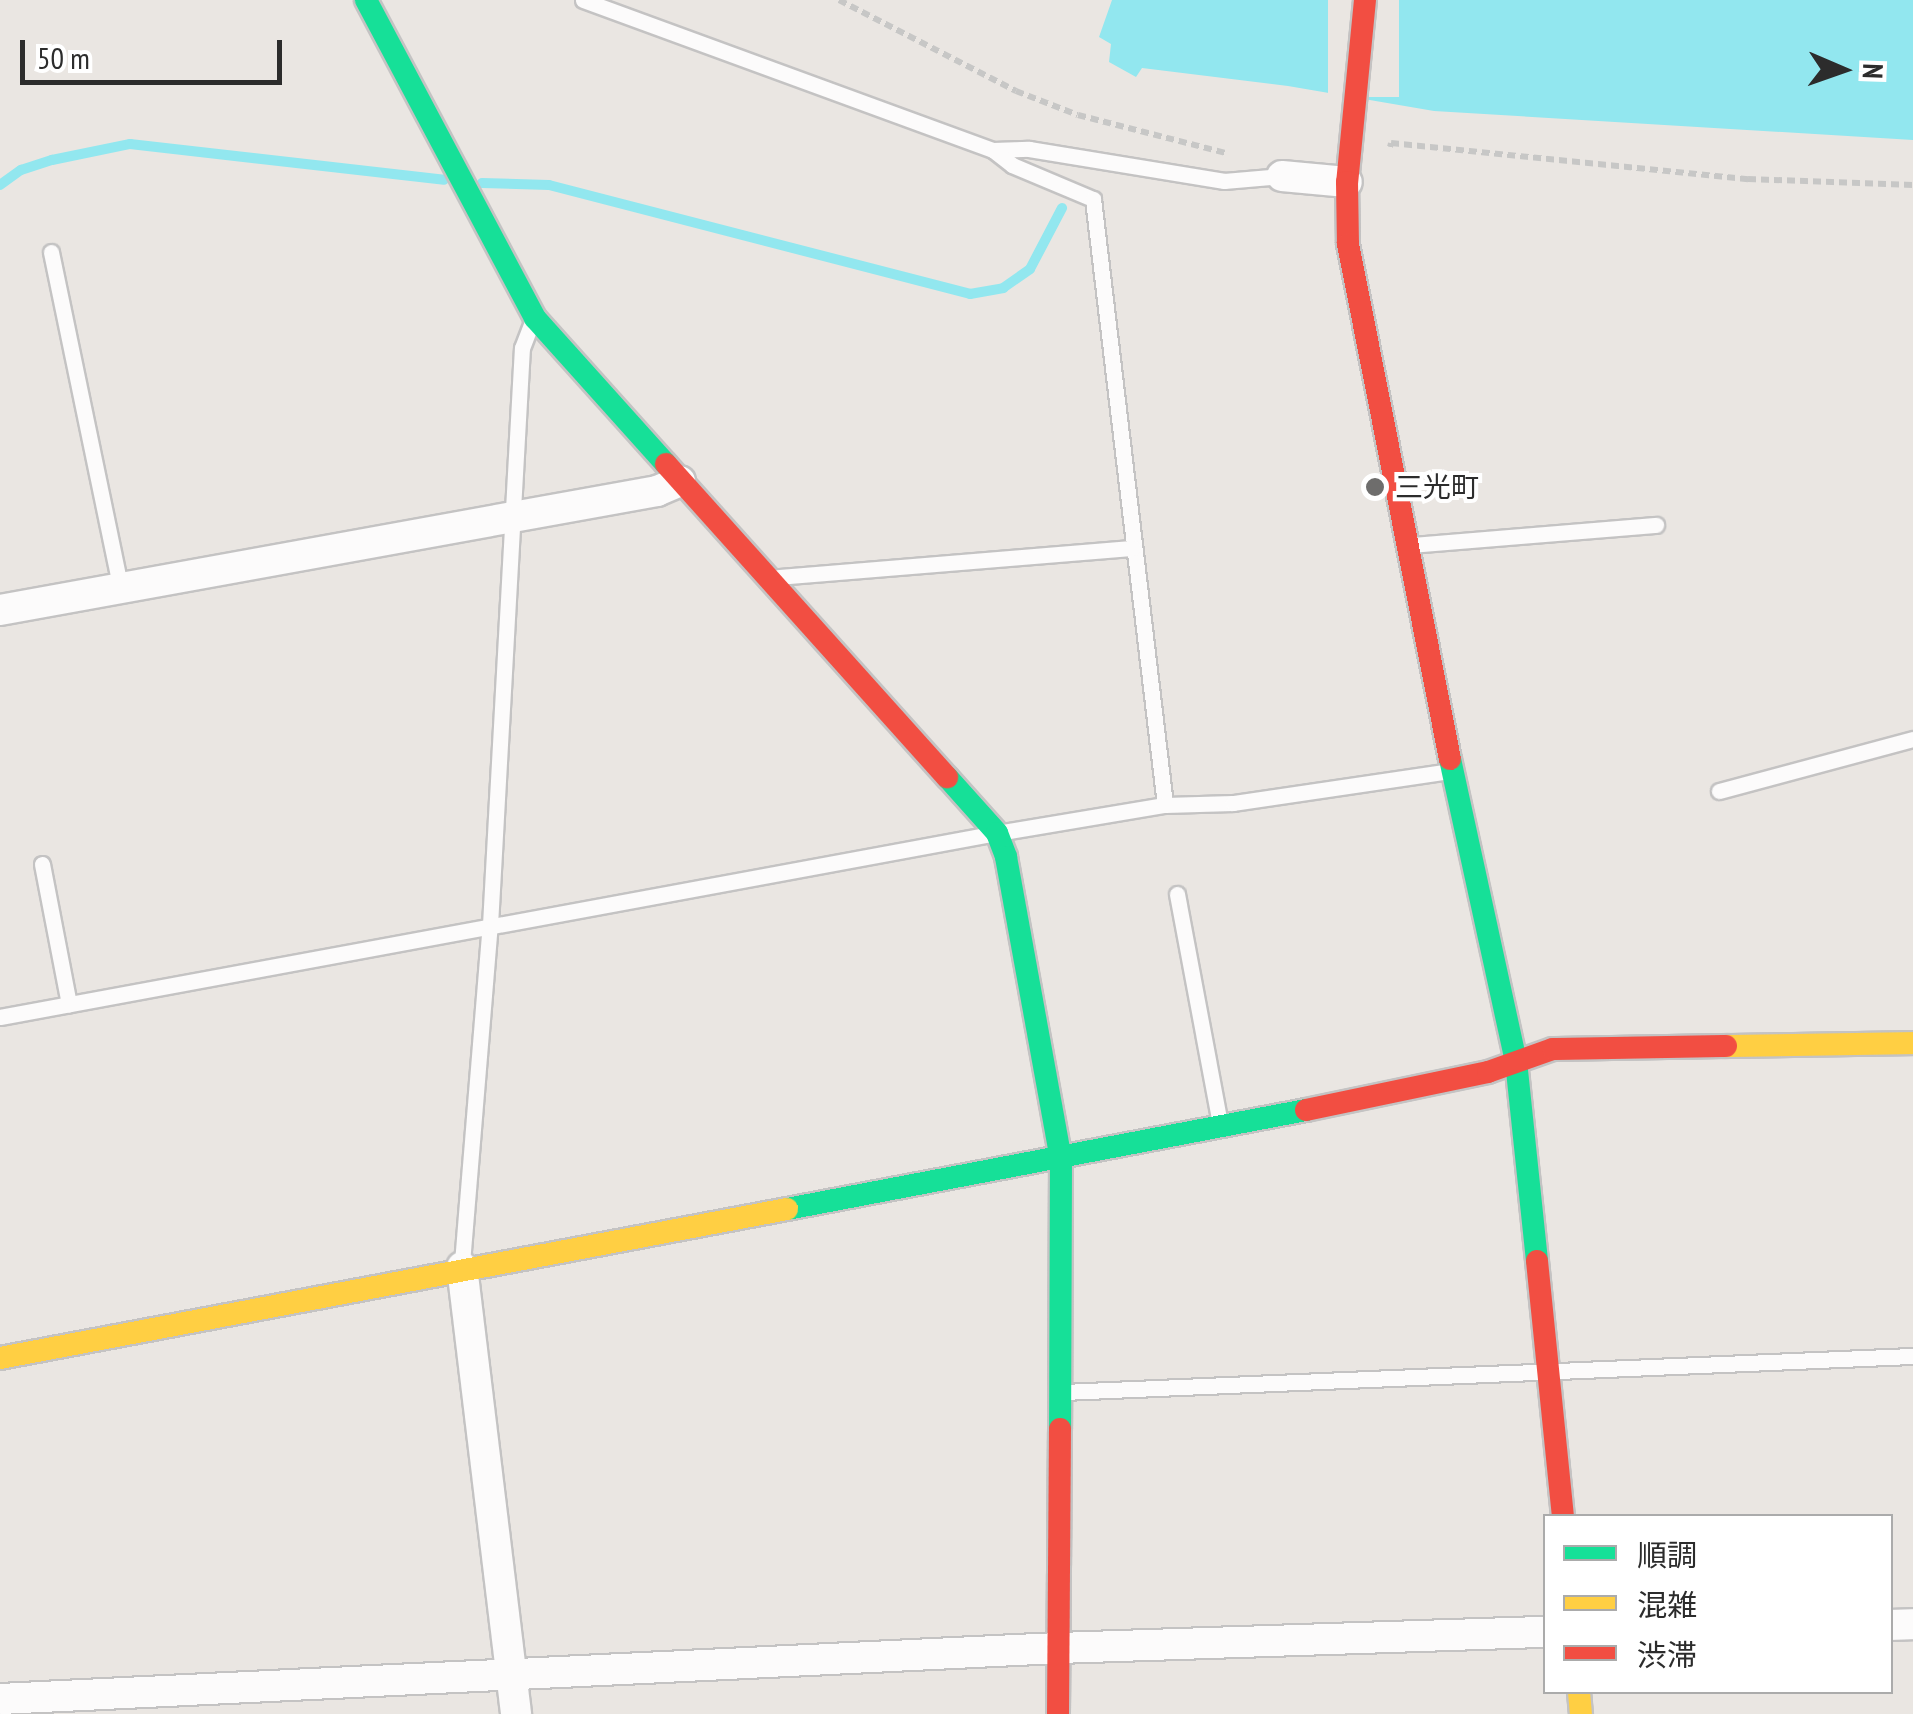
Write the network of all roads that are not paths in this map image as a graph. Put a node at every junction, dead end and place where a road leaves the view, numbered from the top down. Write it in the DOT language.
graph roads {
  1 [pos="366,0"];
  2 [pos="583,0"];
  3 [pos="1365,0"];
  4 [pos="993,150"];
  5 [pos="1348,170"];
  6 [pos="1282,176"];
  7 [pos="51,252"];
  8 [pos="535,318"];
  9 [pos="680,481"];
  10 [pos="513,516"];
  11 [pos="1656,525"];
  12 [pos="1410,545"];
  13 [pos="1132,548"];
  14 [pos="769,578"];
  15 [pos="121,588"];
  16 [pos="0,610"];
  17 [pos="1913,739"];
  18 [pos="1452,771"];
  19 [pos="1720,791"];
  20 [pos="1165,805"];
  21 [pos="997,833"];
  22 [pos="42,864"];
  23 [pos="1177,894"];
  24 [pos="490,926"];
  25 [pos="69,1004"];
  26 [pos="0,1017"];
  27 [pos="1913,1043"];
  28 [pos="1516,1061"];
  29 [pos="1220,1127"];
  30 [pos="1060,1160"];
  31 [pos="462,1267"];
  32 [pos="1913,1356"];
  33 [pos="0,1358"];
  34 [pos="1550,1370"];
  35 [pos="1059,1392"];
  36 [pos="1563,1514"];
  37 [pos="1543,1632"];
  38 [pos="1058,1648"];
  39 [pos="512,1674"];
  40 [pos="0,1699"];
  41 [pos="516,1714"];
  42 [pos="1058,1714"];
  1 -- 8 [label="street"];
  2 -- 4 [label="lane"];
  3 -- 5 [label="street"];
  4 -- 6 [label="lane"];
  4 -- 13 [label="lane"];
  5 -- 6 [label="street"];
  5 -- 12 [label="street"];
  7 -- 15 [label="lane"];
  8 -- 9 [label="street"];
  8 -- 10 [label="lane"];
  9 -- 10 [label="street"];
  9 -- 14 [label="street"];
  10 -- 15 [label="street"];
  10 -- 24 [label="lane"];
  11 -- 12 [label="lane"];
  12 -- 18 [label="street"];
  13 -- 14 [label="lane"];
  13 -- 20 [label="lane"];
  14 -- 21 [label="street"];
  15 -- 16 [label="street"];
  17 -- 19 [label="lane"];
  18 -- 20 [label="lane"];
  18 -- 28 [label="street"];
  20 -- 21 [label="lane"];
  21 -- 24 [label="lane"];
  21 -- 30 [label="street"];
  22 -- 25 [label="lane"];
  23 -- 29 [label="lane"];
  24 -- 25 [label="lane"];
  24 -- 31 [label="lane"];
  25 -- 26 [label="lane"];
  27 -- 28 [label="street"];
  28 -- 29 [label="street"];
  28 -- 34 [label="street"];
  29 -- 30 [label="street"];
  30 -- 31 [label="street"];
  30 -- 35 [label="street"];
  31 -- 33 [label="street"];
  31 -- 39 [label="street"];
  32 -- 34 [label="lane"];
  34 -- 35 [label="lane"];
  34 -- 36 [label="street"];
  35 -- 38 [label="street"];
  37 -- 38 [label="street"];
  38 -- 39 [label="street"];
  38 -- 42 [label="street"];
  39 -- 40 [label="street"];
  39 -- 41 [label="street"];
}
